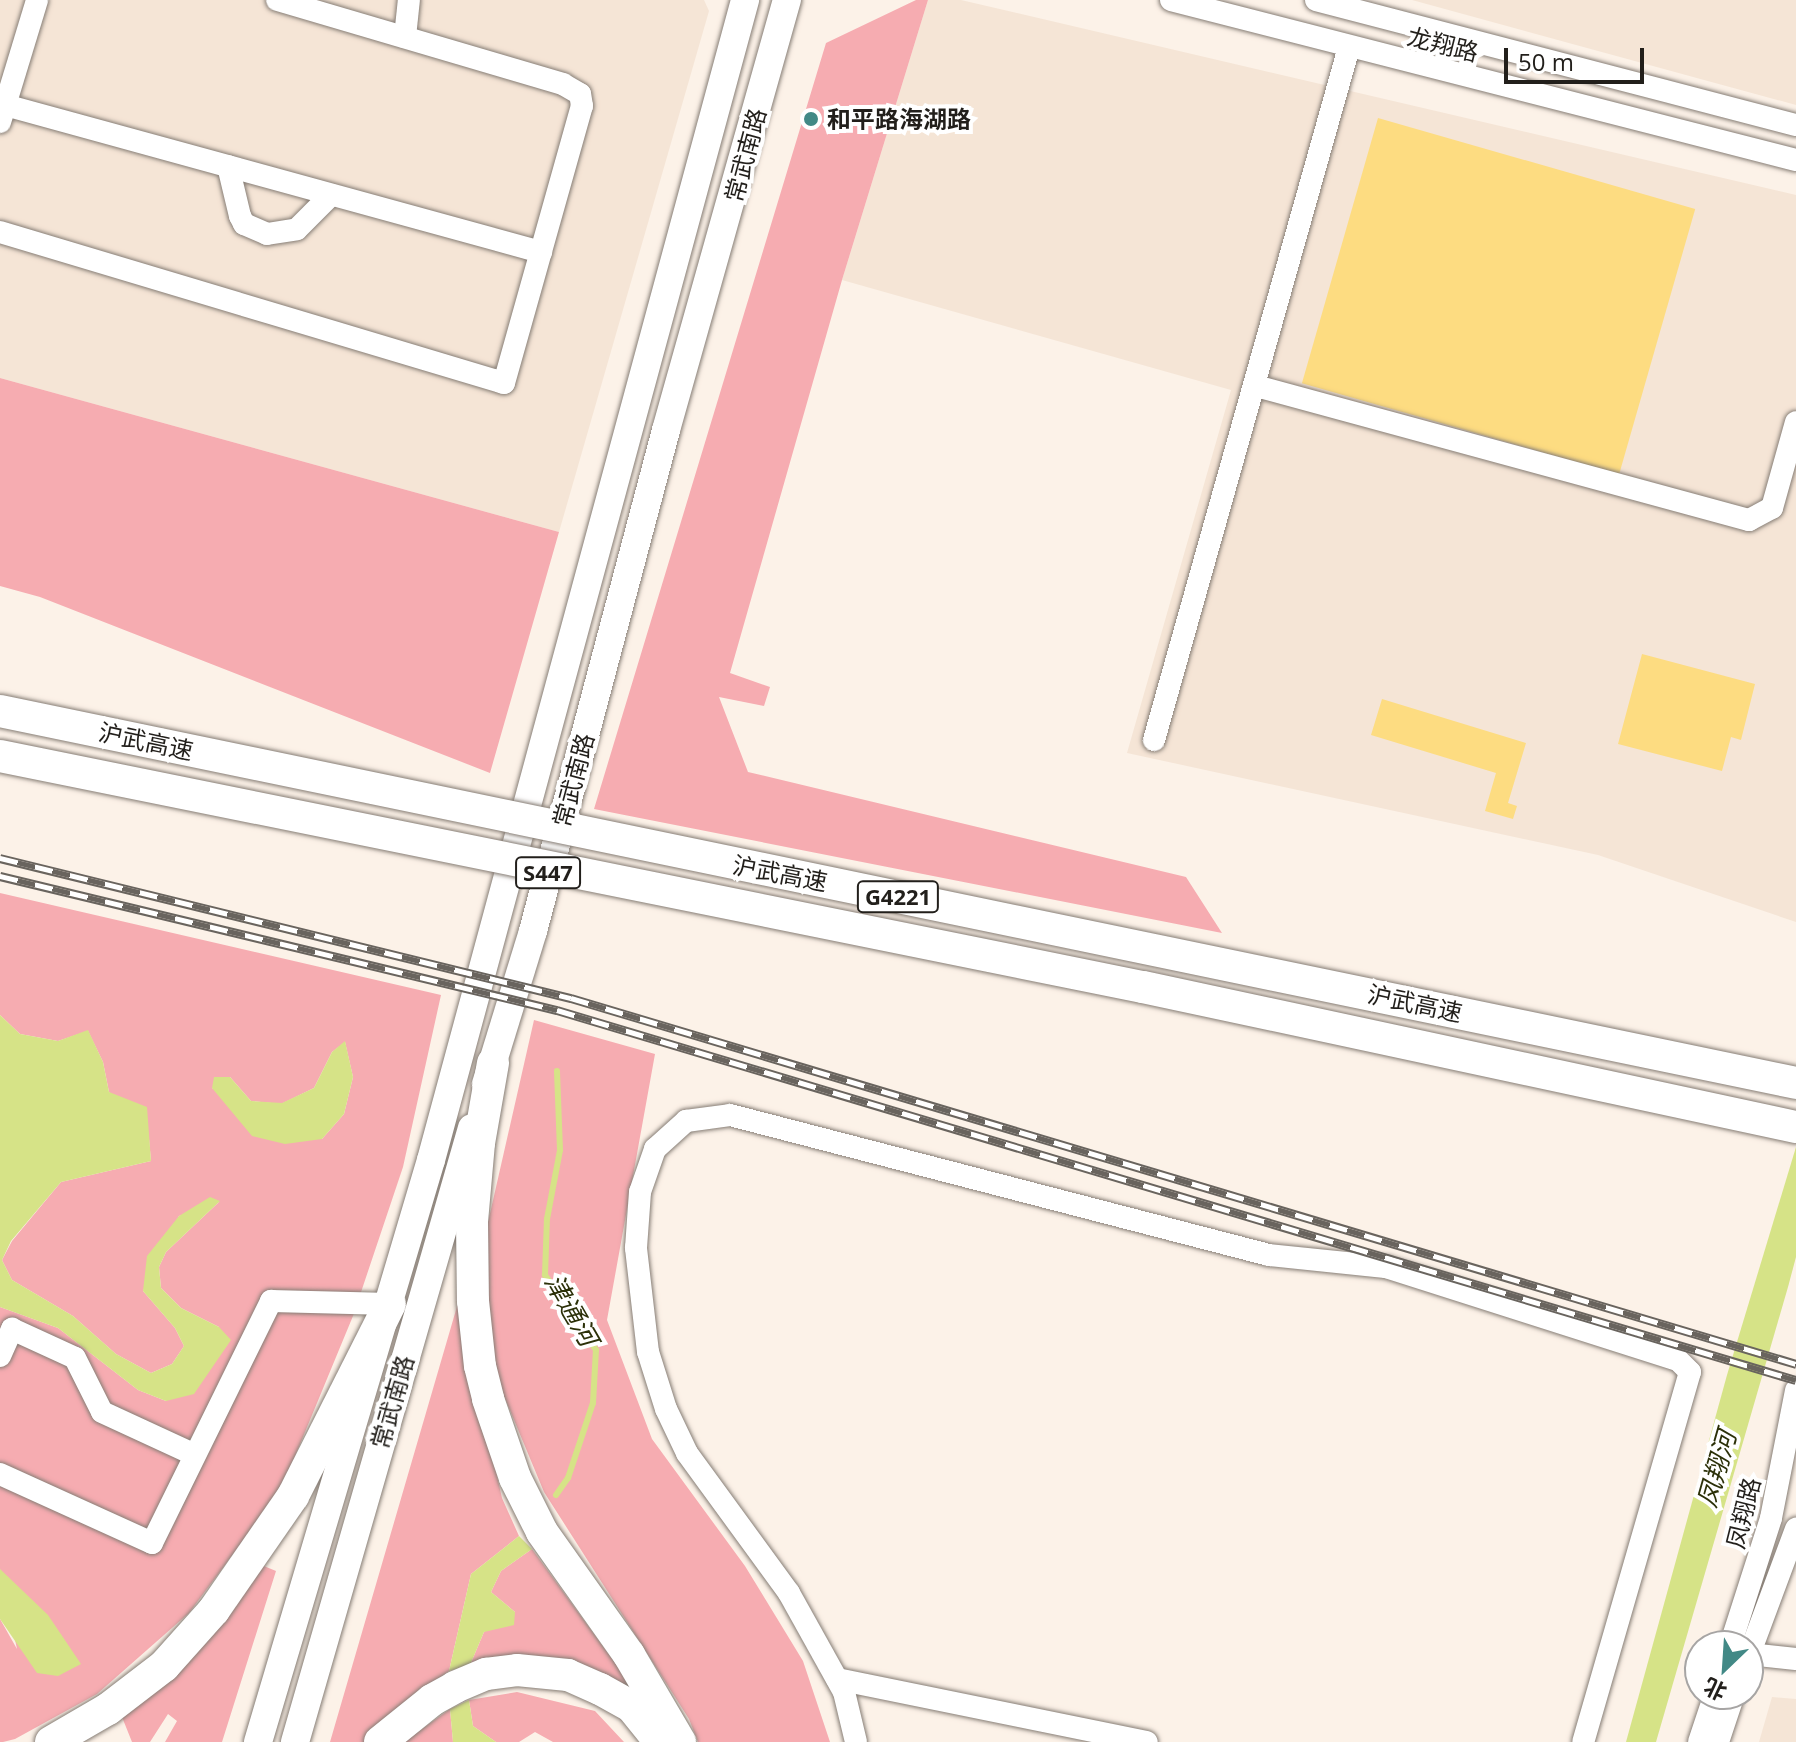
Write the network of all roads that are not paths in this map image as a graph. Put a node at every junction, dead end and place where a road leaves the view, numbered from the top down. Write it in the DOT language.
graph roads {
  1 [pos="37,0"];
  2 [pos="277,0"];
  3 [pos="409,0"];
  4 [pos="745,0"];
  5 [pos="787,0"];
  6 [pos="1171,0"];
  7 [pos="1316,0"];
  8 [pos="405,37"];
  9 [pos="1349,47"];
  10 [pos="2,114"];
  11 [pos="1796,125"];
  12 [pos="1796,160"];
  13 [pos="228,166"];
  14 [pos="331,195"];
  15 [pos="0,232"];
  16 [pos="541,252"];
  17 [pos="1256,386"];
  18 [pos="1796,422"];
  19 [pos="0,711"];
  20 [pos="1154,740"];
  21 [pos="0,756"];
  22 [pos="493,1063"];
  23 [pos="1796,1083"];
  24 [pos="1796,1127"];
  25 [pos="390,1304"];
  26 [pos="0,1356"];
  27 [pos="1796,1390"];
  28 [pos="195,1455"];
  29 [pos="0,1474"];
  30 [pos="1796,1529"];
  31 [pos="1747,1630"];
  32 [pos="1752,1630"];
  33 [pos="1764,1655"];
  34 [pos="1796,1659"];
  35 [pos="837,1679"];
  36 [pos="1710,1710"];
  37 [pos="1729,1710"];
  38 [pos="51,1742"];
  39 [pos="258,1742"];
  40 [pos="295,1742"];
  41 [pos="380,1742"];
  42 [pos="660,1742"];
  43 [pos="680,1742"];
  44 [pos="856,1742"];
  45 [pos="1147,1742"];
  46 [pos="1583,1742"];
  47 [pos="1699,1742"];
  48 [pos="1718,1742"];
  1 -- 10 [label="street"];
  2 -- 8 [label="street"];
  3 -- 8 [label="street"];
  4 -- 25 [label="main road, 常武南路 / S447"];
  5 -- 22 [label="main road, 常武南路 / S447"];
  6 -- 9 [label="street, 龙翔路"];
  7 -- 11 [label="street, 龙翔路"];
  8 -- 16 [label="street"];
  9 -- 12 [label="street, 龙翔路"];
  9 -- 17 [label="street"];
  10 -- 13 [label="street"];
  13 -- 14 [label="street"];
  13 -- 14 [label="street"];
  14 -- 16 [label="street"];
  15 -- 16 [label="street"];
  17 -- 18 [label="street"];
  17 -- 20 [label="street"];
  19 -- 23 [label="highway, 沪武高速 / G4221, bridge"];
  21 -- 24 [label="highway, 沪武高速 / G4221, bridge"];
  22 -- 40 [label="main road, 常武南路 / S447"];
  22 -- 43 [label="highway"];
  25 -- 28 [label="street"];
  25 -- 38 [label="highway"];
  25 -- 39 [label="main road, 常武南路 / S447"];
  26 -- 28 [label="street"];
  27 -- 31 [label="street, 凤翔路"];
  28 -- 29 [label="street"];
  30 -- 32 [label="street"];
  33 -- 34 [label="street"];
  35 -- 44 [label="street"];
  35 -- 45 [label="street"];
  35 -- 46 [label="street"];
  36 -- 47 [label="street"];
  37 -- 48 [label="street"];
  41 -- 42 [label="highway"];
}
